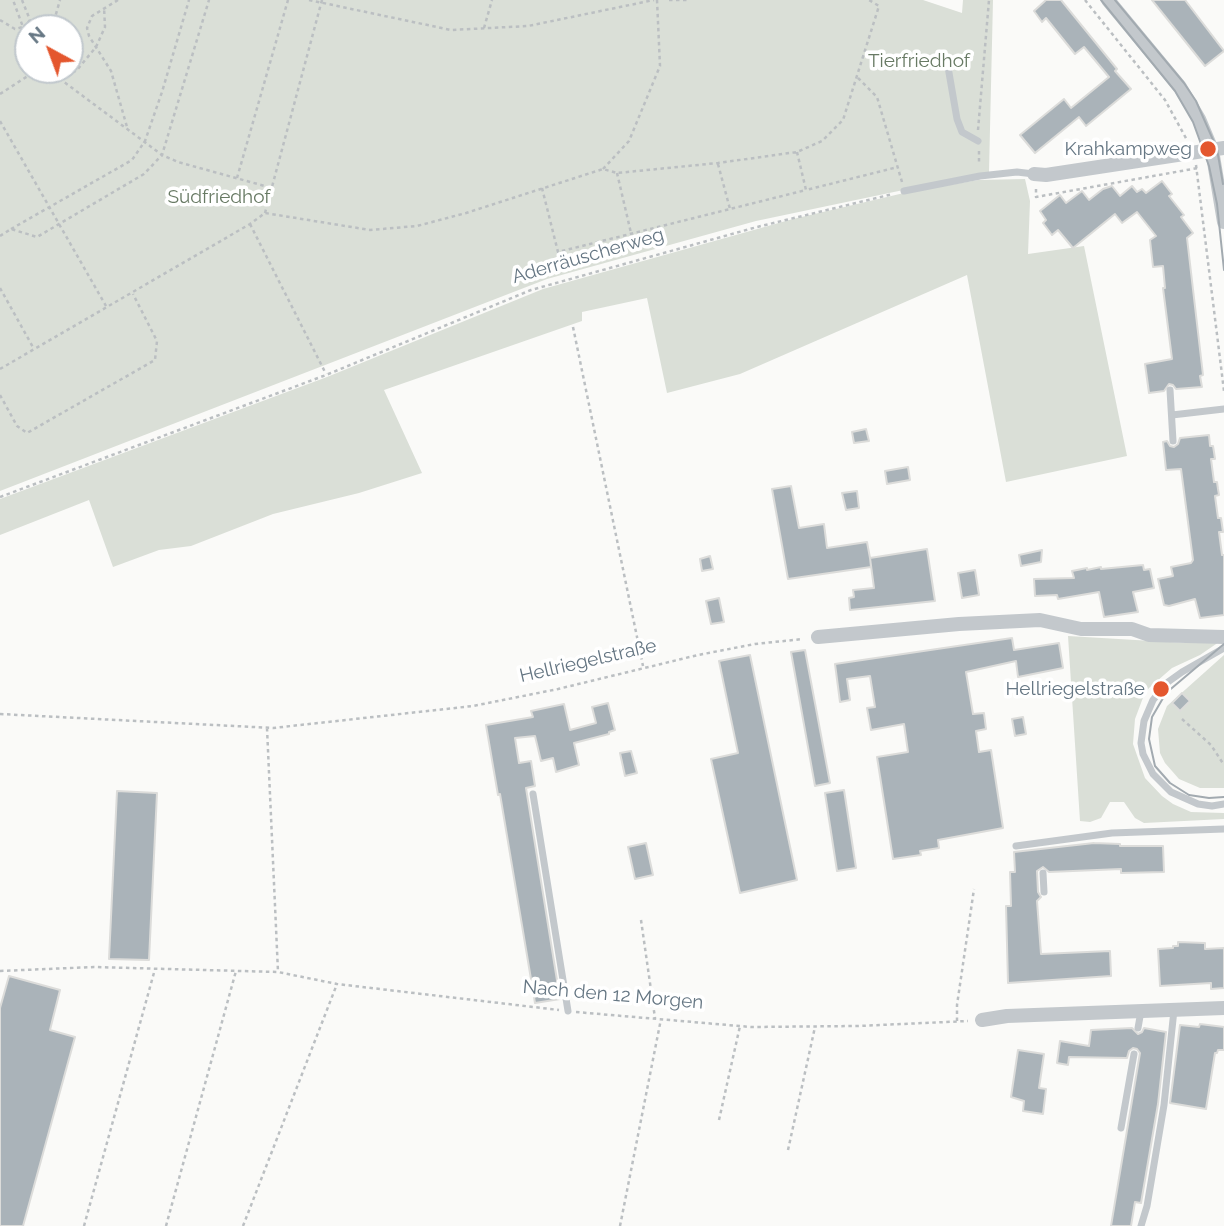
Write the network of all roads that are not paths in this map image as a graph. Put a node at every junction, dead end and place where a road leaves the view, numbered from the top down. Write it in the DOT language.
graph roads {
  1 [pos="1114,2"];
  2 [pos="948,67"];
  3 [pos="978,141"];
  4 [pos="1217,154"];
  5 [pos="1034,174"];
  6 [pos="904,191"];
  7 [pos="1224,222"];
  8 [pos="1170,390"];
  9 [pos="1224,409"];
  10 [pos="1172,415"];
  11 [pos="1173,441"];
  12 [pos="818,637"];
  13 [pos="1224,637"];
  14 [pos="1224,648"];
  15 [pos="533,794"];
  16 [pos="1224,804"];
  17 [pos="1224,829"];
  18 [pos="1016,846"];
  19 [pos="1043,873"];
  20 [pos="1044,892"];
  21 [pos="1224,1008"];
  22 [pos="1174,1010"];
  23 [pos="568,1011"];
  24 [pos="1141,1012"];
  25 [pos="982,1020"];
  26 [pos="1138,1028"];
  27 [pos="1134,1054"];
  28 [pos="1122,1128"];
  29 [pos="1141,1226"];
  1 -- 4 [label="street"];
  2 -- 3 [label="lane"];
  4 -- 5 [label="street"];
  4 -- 7 [label="street"];
  5 -- 6 [label="lane"];
  8 -- 10 [label="lane"];
  9 -- 10 [label="lane"];
  10 -- 11 [label="lane"];
  12 -- 13 [label="street"];
  14 -- 16 [label="lane"];
  15 -- 23 [label="lane"];
  17 -- 18 [label="lane"];
  19 -- 20 [label="lane"];
  21 -- 22 [label="street"];
  22 -- 24 [label="street"];
  22 -- 29 [label="lane"];
  24 -- 25 [label="street"];
  24 -- 26 [label="lane"];
  27 -- 28 [label="lane"];
}
